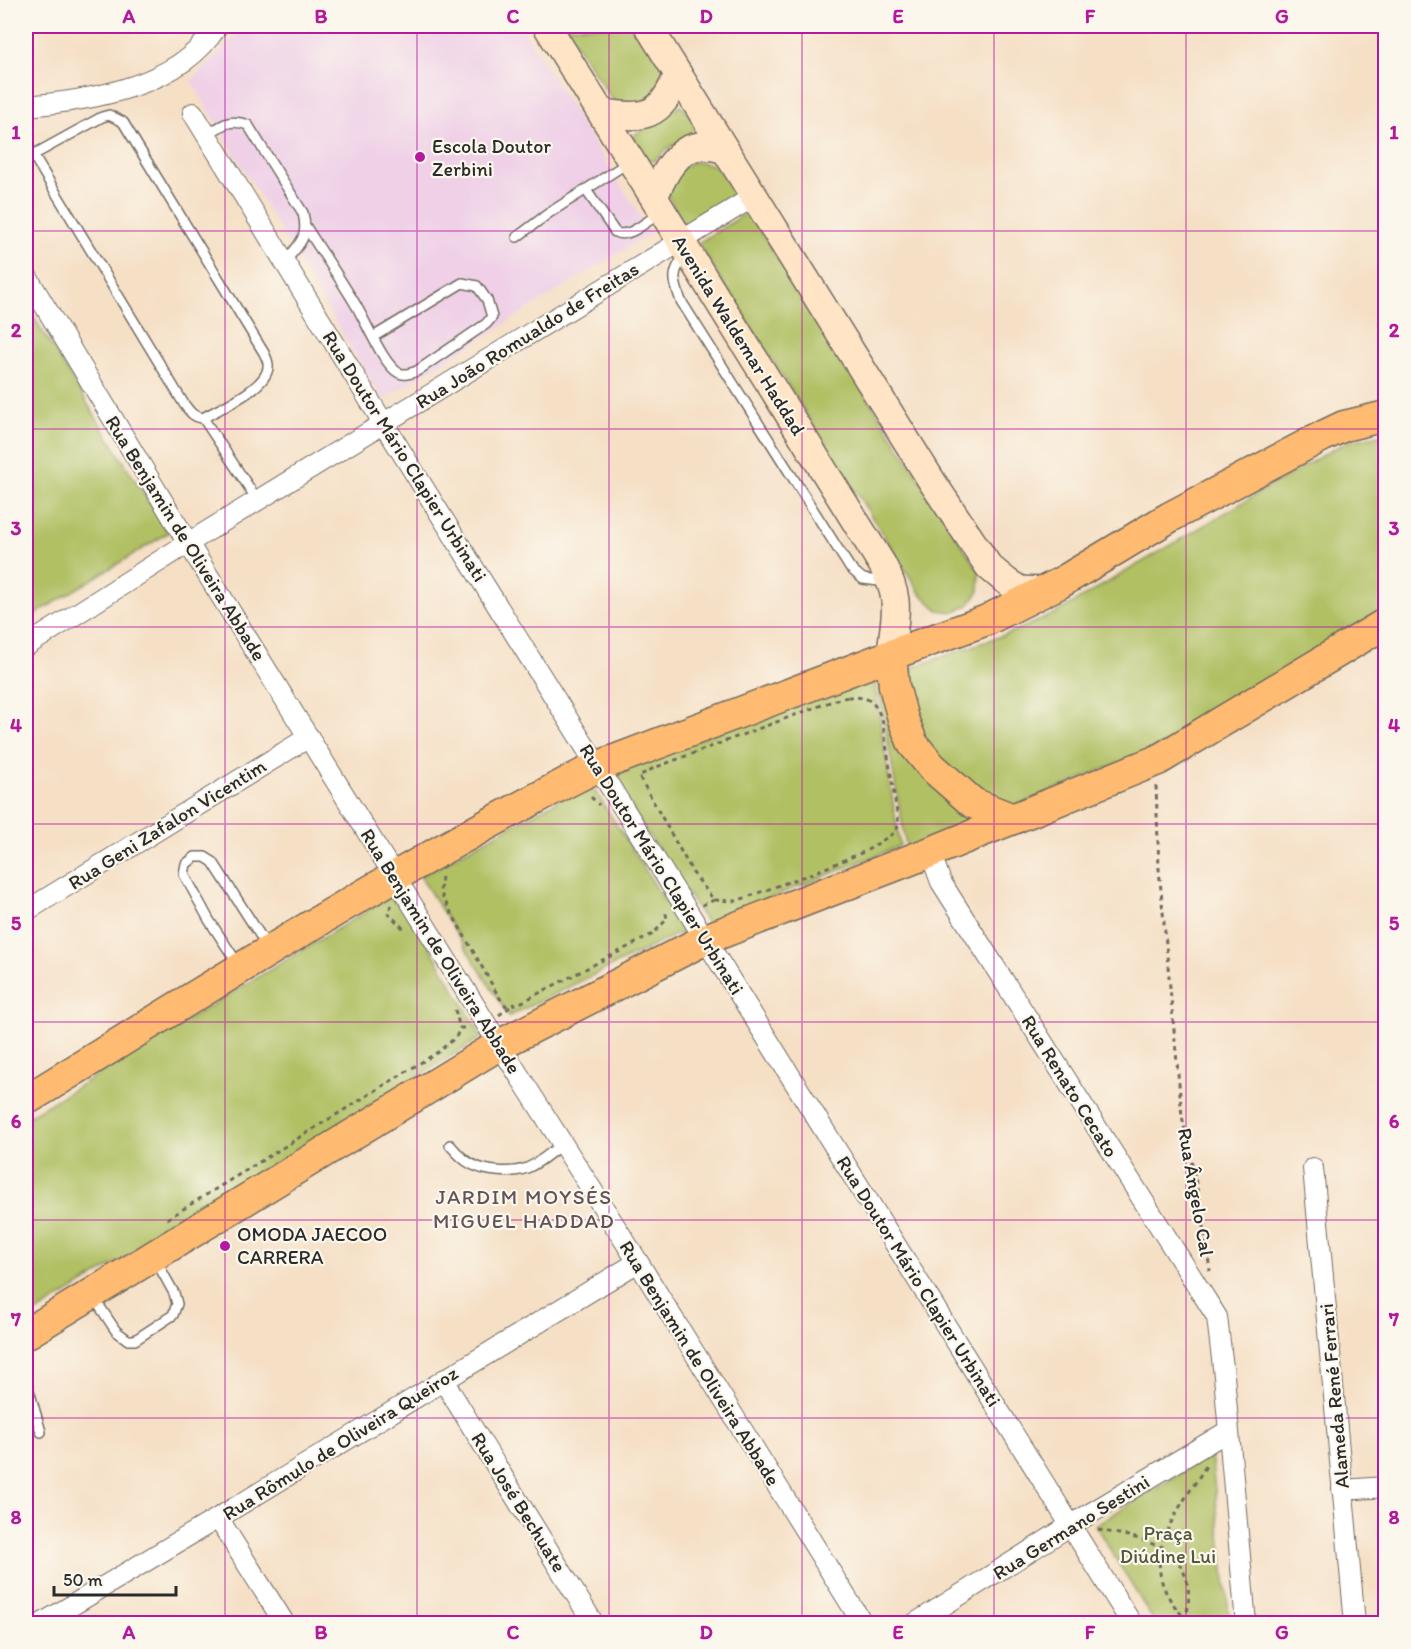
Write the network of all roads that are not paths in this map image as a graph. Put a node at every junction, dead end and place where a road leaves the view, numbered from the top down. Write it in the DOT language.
graph roads {
  1 [pos="217,26"];
  2 [pos="547,26"];
  3 [pos="648,26"];
  4 [pos="678,74"];
  5 [pos="26,106"];
  6 [pos="601,112"];
  7 [pos="194,113"];
  8 [pos="207,135"];
  9 [pos="26,142"];
  10 [pos="723,148"];
  11 [pos="33,155"];
  12 [pos="631,161"];
  13 [pos="586,190"];
  14 [pos="753,197"];
  15 [pos="659,204"];
  16 [pos="306,226"];
  17 [pos="517,237"];
  18 [pos="684,246"];
  19 [pos="285,262"];
  20 [pos="26,275"];
  21 [pos="373,337"];
  22 [pos="1386,416"];
  23 [pos="203,418"];
  24 [pos="384,424"];
  25 [pos="258,501"];
  26 [pos="188,543"];
  27 [pos="1060,583"];
  28 [pos="1386,623"];
  29 [pos="26,646"];
  30 [pos="891,655"];
  31 [pos="309,737"];
  32 [pos="598,766"];
  33 [pos="1013,819"];
  34 [pos="936,850"];
  35 [pos="394,875"];
  36 [pos="26,911"];
  37 [pos="706,939"];
  38 [pos="270,951"];
  39 [pos="241,969"];
  40 [pos="492,1034"];
  41 [pos="26,1100"];
  42 [pos="562,1143"];
  43 [pos="450,1145"];
  44 [pos="1313,1168"];
  45 [pos="153,1255"];
  46 [pos="638,1262"];
  47 [pos="91,1293"];
  48 [pos="26,1334"];
  49 [pos="26,1380"];
  50 [pos="443,1380"];
  51 [pos="1228,1431"];
  52 [pos="41,1432"];
  53 [pos="1386,1487"];
  54 [pos="1342,1490"];
  55 [pos="218,1518"];
  56 [pos="1071,1526"];
  57 [pos="41,1623"];
  58 [pos="285,1623"];
  59 [pos="594,1623"];
  60 [pos="863,1623"];
  61 [pos="914,1623"];
  62 [pos="1132,1623"];
  63 [pos="1246,1623"];
  64 [pos="1355,1623"];
  1 -- 5 [label="street"];
  2 -- 6 [label="main road, Avenida Waldemar Haddad"];
  3 -- 4 [label="main road"];
  4 -- 6 [label="main road"];
  4 -- 10 [label="main road"];
  6 -- 12 [label="main road, Avenida Waldemar Haddad"];
  7 -- 8 [label="street, Rua Doutor Mário Clapier Urbinati"];
  8 -- 16 [label="lane"];
  8 -- 19 [label="street, Rua Doutor Mário Clapier Urbinati"];
  9 -- 11 [label="lane"];
  10 -- 14 [label="main road"];
  10 -- 15 [label="main road"];
  11 -- 23 [label="lane"];
  11 -- 23 [label="lane"];
  12 -- 13 [label="lane"];
  12 -- 15 [label="main road, Avenida Waldemar Haddad"];
  13 -- 15 [label="lane"];
  13 -- 17 [label="lane"];
  14 -- 18 [label="street, Rua João Romualdo de Freitas"];
  14 -- 27 [label="main road"];
  15 -- 18 [label="main road, Avenida Waldemar Haddad"];
  16 -- 19 [label="lane"];
  16 -- 21 [label="lane"];
  18 -- 24 [label="street, Rua João Romualdo de Freitas"];
  18 -- 30 [label="main road, Avenida Waldemar Haddad"];
  19 -- 24 [label="street, Rua Doutor Mário Clapier Urbinati"];
  20 -- 26 [label="street, Rua Benjamin de Oliveira Abbade"];
  21 -- 21 [label="lane"];
  22 -- 27 [label="main road"];
  23 -- 25 [label="lane"];
  24 -- 25 [label="street, Rua João Romualdo de Freitas"];
  24 -- 32 [label="street, Rua Doutor Mário Clapier Urbinati"];
  25 -- 26 [label="street, Rua João Romualdo de Freitas"];
  26 -- 29 [label="street, Rua João Romualdo de Freitas"];
  26 -- 31 [label="street, Rua Benjamin de Oliveira Abbade"];
  27 -- 30 [label="main road"];
  28 -- 33 [label="main road"];
  30 -- 32 [label="main road"];
  30 -- 33 [label="main road"];
  31 -- 35 [label="street, Rua Benjamin de Oliveira Abbade"];
  31 -- 36 [label="street, Rua Geni Zafalon Vicentim"];
  32 -- 35 [label="main road"];
  32 -- 37 [label="street, Rua Doutor Mário Clapier Urbinati"];
  33 -- 34 [label="main road"];
  34 -- 37 [label="main road"];
  34 -- 51 [label="street, Rua Renato Cecato"];
  35 -- 38 [label="main road"];
  35 -- 40 [label="street, Rua Benjamin de Oliveira Abbade"];
  37 -- 40 [label="main road"];
  37 -- 56 [label="street, Rua Doutor Mário Clapier Urbinati"];
  38 -- 39 [label="main road"];
  38 -- 39 [label="lane"];
  39 -- 41 [label="main road"];
  40 -- 42 [label="street, Rua Benjamin de Oliveira Abbade"];
  40 -- 45 [label="main road"];
  42 -- 43 [label="lane"];
  42 -- 46 [label="street, Rua Benjamin de Oliveira Abbade"];
  44 -- 54 [label="street, Alameda René Ferrari"];
  45 -- 47 [label="main road"];
  45 -- 47 [label="lane"];
  46 -- 50 [label="street, Rua Rômulo de Oliveira Queiroz"];
  46 -- 60 [label="street, Rua Benjamin de Oliveira Abbade"];
  47 -- 48 [label="main road"];
  49 -- 52 [label="lane"];
  50 -- 55 [label="street, Rua Rômulo de Oliveira Queiroz"];
  50 -- 59 [label="street, Rua José Bechuate"];
  51 -- 56 [label="street, Rua Germano Sestini"];
  51 -- 63 [label="street"];
  53 -- 54 [label="street"];
  54 -- 64 [label="street, Alameda René Ferrari"];
  55 -- 57 [label="street, Rua Rômulo de Oliveira Queiroz"];
  55 -- 58 [label="street"];
  56 -- 61 [label="street, Rua Germano Sestini"];
  56 -- 62 [label="street, Rua Doutor Mário Clapier Urbinati"];
}
